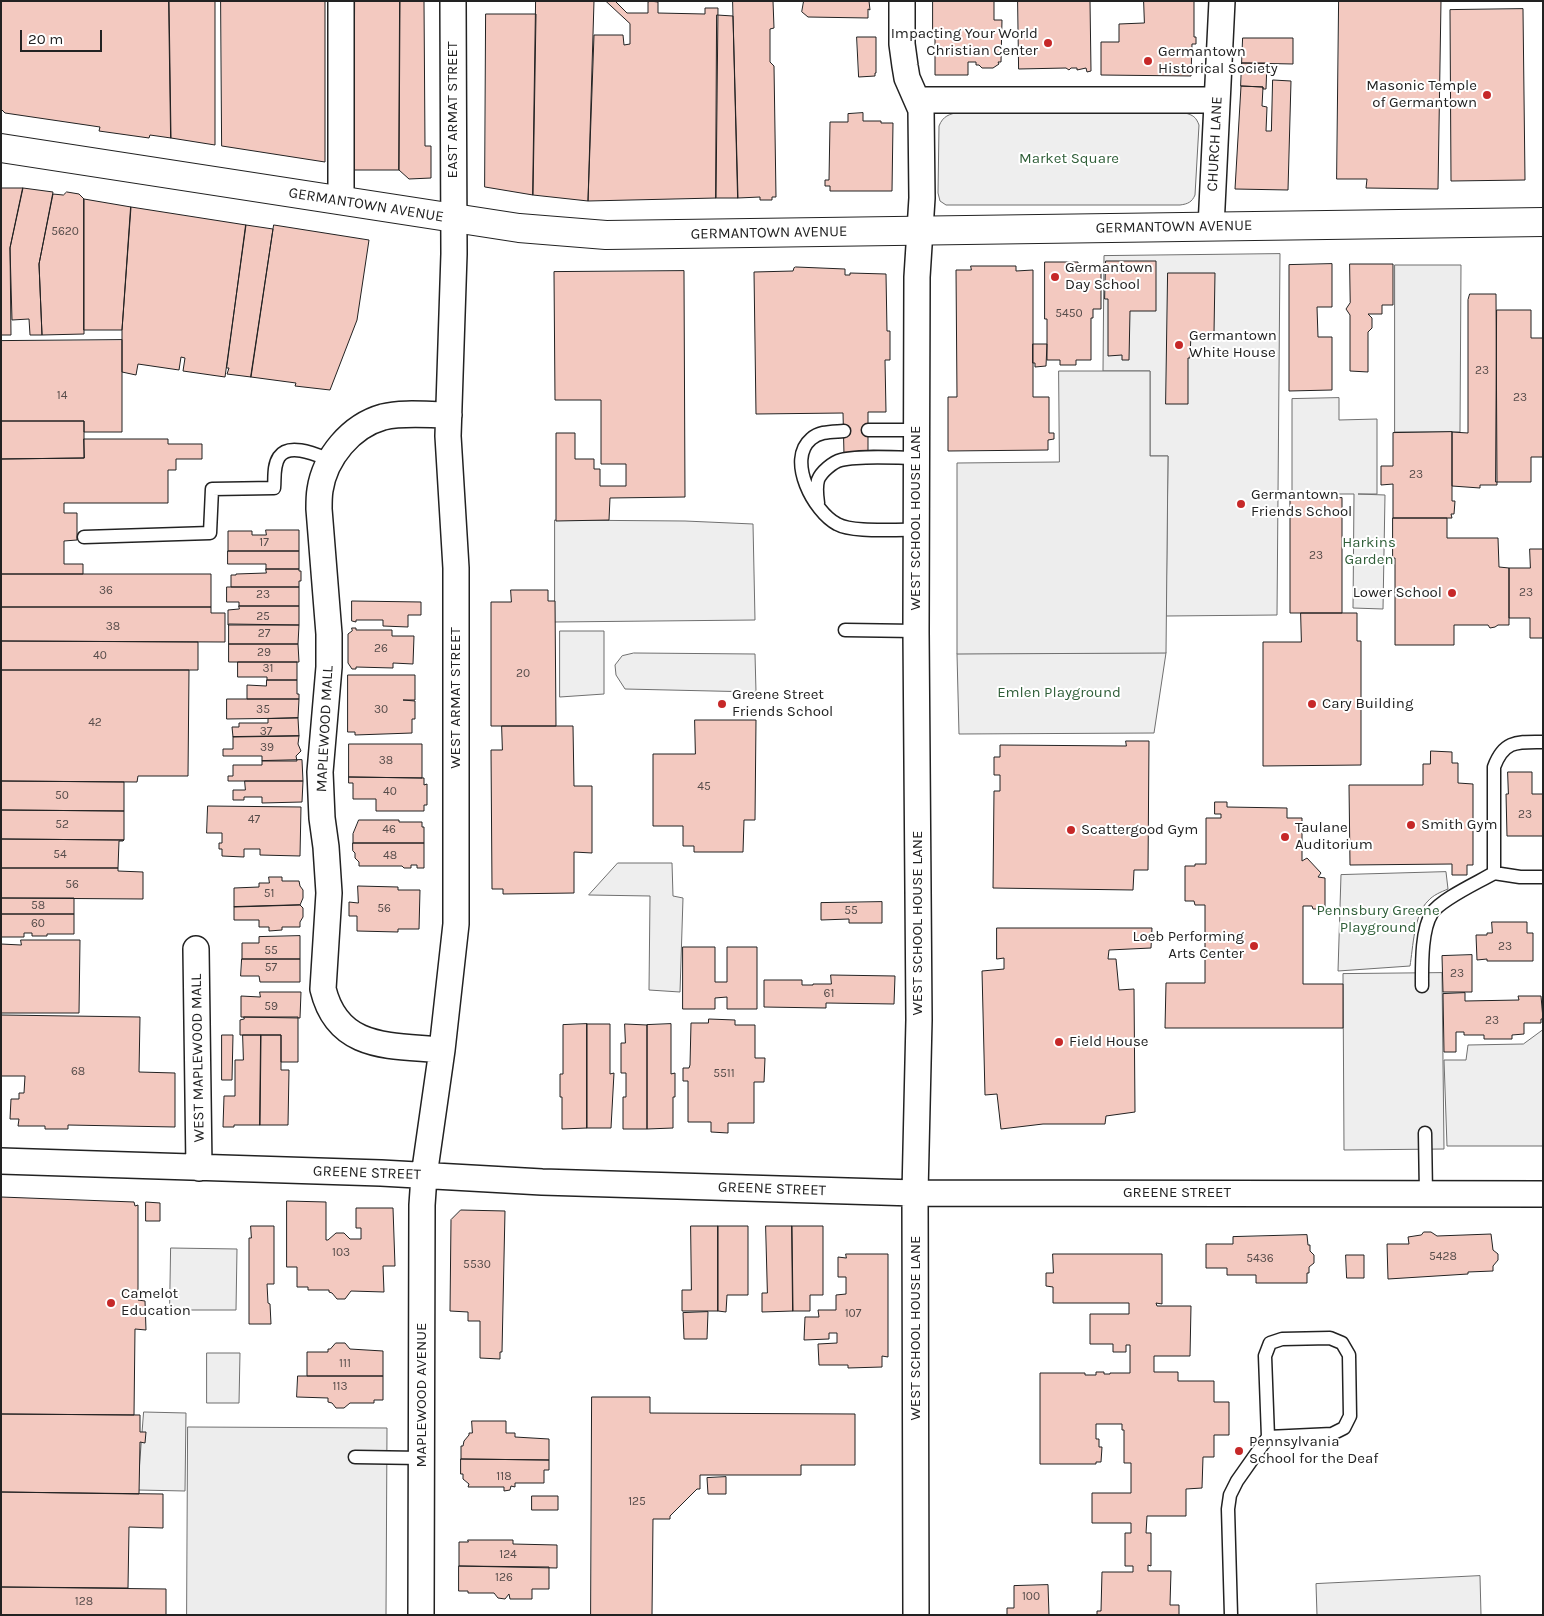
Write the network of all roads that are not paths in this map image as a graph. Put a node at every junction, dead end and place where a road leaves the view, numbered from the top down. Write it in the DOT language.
graph roads {
  1 [pos="341,1"];
  2 [pos="453,1"];
  3 [pos="902,1"];
  4 [pos="1222,1"];
  5 [pos="918,100"];
  6 [pos="1217,100"];
  7 [pos="1,148"];
  8 [pos="341,201"];
  9 [pos="454,218"];
  10 [pos="1543,222"];
  11 [pos="1211,227"];
  12 [pos="919,231"];
  13 [pos="449,415"];
  14 [pos="868,430"];
  15 [pos="917,430"];
  16 [pos="844,431"];
  17 [pos="916,458"];
  18 [pos="330,460"];
  19 [pos="818,508"];
  20 [pos="916,530"];
  21 [pos="84,537"];
  22 [pos="845,630"];
  23 [pos="916,631"];
  24 [pos="1543,742"];
  25 [pos="1494,873"];
  26 [pos="1543,877"];
  27 [pos="196,948"];
  28 [pos="1422,986"];
  29 [pos="442,1050"];
  30 [pos="1425,1133"];
  31 [pos="1,1162"];
  32 [pos="199,1168"];
  33 [pos="424,1176"];
  34 [pos="915,1193"];
  35 [pos="1426,1194"];
  36 [pos="1543,1194"];
  37 [pos="1268,1437"];
  38 [pos="355,1457"];
  39 [pos="422,1458"];
  40 [pos="420,1615"];
  41 [pos="916,1615"];
  42 [pos="1231,1615"];
  1 -- 8 [label="street"];
  2 -- 9 [label="street, EAST ARMAT STREET"];
  3 -- 5 [label="street, WEST SCHOOL HOUSE LANE"];
  4 -- 6 [label="street, CHURCH LANE"];
  5 -- 6 [label="street"];
  5 -- 12 [label="street, WEST SCHOOL HOUSE LANE"];
  6 -- 11 [label="street, CHURCH LANE"];
  7 -- 8 [label="main road, GERMANTOWN AVENUE"];
  8 -- 9 [label="main road, GERMANTOWN AVENUE"];
  9 -- 12 [label="main road, GERMANTOWN AVENUE"];
  9 -- 13 [label="street, WEST ARMAT STREET"];
  10 -- 11 [label="main road, GERMANTOWN AVENUE"];
  11 -- 12 [label="main road, GERMANTOWN AVENUE"];
  12 -- 15 [label="street, WEST SCHOOL HOUSE LANE"];
  13 -- 18 [label="street, MAPLEWOOD MALL"];
  13 -- 29 [label="street, WEST ARMAT STREET"];
  14 -- 15 [label="lane"];
  15 -- 17 [label="street, WEST SCHOOL HOUSE LANE"];
  16 -- 19 [label="lane"];
  17 -- 19 [label="lane"];
  17 -- 20 [label="street, WEST SCHOOL HOUSE LANE"];
  18 -- 21 [label="lane"];
  18 -- 29 [label="street, MAPLEWOOD MALL"];
  19 -- 20 [label="lane"];
  20 -- 23 [label="street, WEST SCHOOL HOUSE LANE"];
  22 -- 23 [label="lane"];
  23 -- 34 [label="street, WEST SCHOOL HOUSE LANE"];
  24 -- 25 [label="lane"];
  25 -- 26 [label="lane"];
  25 -- 28 [label="lane"];
  27 -- 32 [label="street, WEST MAPLEWOOD MALL"];
  29 -- 33 [label="street, WEST ARMAT STREET"];
  30 -- 35 [label="lane"];
  31 -- 32 [label="street, GREENE STREET"];
  32 -- 33 [label="street, GREENE STREET"];
  33 -- 34 [label="street, GREENE STREET"];
  33 -- 39 [label="street, MAPLEWOOD AVENUE"];
  34 -- 35 [label="street, GREENE STREET"];
  34 -- 41 [label="street, WEST SCHOOL HOUSE LANE"];
  35 -- 36 [label="street, GREENE STREET"];
  37 -- 37 [label="lane"];
  37 -- 42 [label="lane"];
  38 -- 39 [label="lane"];
  39 -- 40 [label="street, MAPLEWOOD AVENUE"];
}
